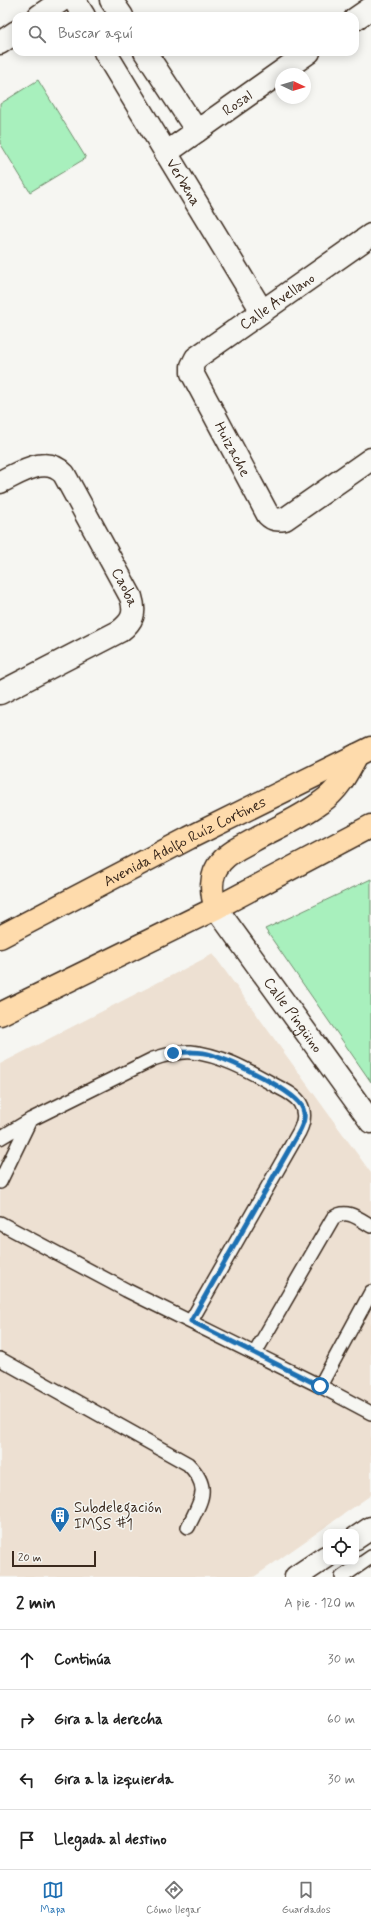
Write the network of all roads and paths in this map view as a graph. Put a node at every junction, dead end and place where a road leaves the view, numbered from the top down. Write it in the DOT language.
graph roads {
  1 [pos="62,0"];
  2 [pos="74,0"];
  3 [pos="111,0"];
  4 [pos="371,8"];
  5 [pos="45,12"];
  6 [pos="82,12"];
  7 [pos="119,12"];
  8 [pos="359,16"];
  9 [pos="12,35"];
  10 [pos="0,43"];
  11 [pos="107,56"];
  12 [pos="148,56"];
  13 [pos="303,56"];
  14 [pos="197,131"];
  15 [pos="166,153"];
  16 [pos="371,235"];
  17 [pos="262,311"];
  18 [pos="192,373"];
  19 [pos="371,459"];
  20 [pos="0,482"];
  21 [pos="0,693"];
  22 [pos="364,752"];
  23 [pos="371,826"];
  24 [pos="216,908"];
  25 [pos="0,937"];
  26 [pos="0,1014"];
  27 [pos="30,1120"];
  28 [pos="371,1122"];
  29 [pos="0,1138"];
  30 [pos="0,1182"];
  31 [pos="0,1223"];
  32 [pos="371,1226"];
  33 [pos="371,1292"];
  34 [pos="191,1321"];
  35 [pos="255,1353"];
  36 [pos="0,1359"];
  37 [pos="320,1386"];
  38 [pos="371,1413"];
  39 [pos="188,1527"];
  40 [pos="371,1528"];
  41 [pos="359,1536"];
  42 [pos="371,1557"];
  43 [pos="323,1559"];
  44 [pos="296,1577"];
  45 [pos="342,1577"];
  1 -- 5 [label="street"];
  2 -- 6 [label="street"];
  3 -- 7 [label="street"];
  4 -- 8 [label="street"];
  9 -- 10 [label="street"];
  11 -- 15 [label="street, Verbena"];
  12 -- 14 [label="street"];
  13 -- 14 [label="street, Rosal"];
  14 -- 15 [label="street, Rosal"];
  15 -- 17 [label="street, Verbena"];
  16 -- 17 [label="street, Calle Avellano"];
  17 -- 18 [label="street, Calle Avellano"];
  18 -- 19 [label="street, Huizache"];
  20 -- 21 [label="street, Caoba"];
  22 -- 24 [label="main road"];
  22 -- 25 [label="main road, Avenida Adolfo Ruíz Cortines"];
  23 -- 24 [label="main road"];
  24 -- 26 [label="main road"];
  24 -- 28 [label="street, Calle Pingüino"];
  27 -- 29 [label="lane"];
  27 -- 30 [label="lane"];
  27 -- 34 [label="lane"];
  31 -- 34 [label="lane"];
  32 -- 35 [label="lane"];
  33 -- 37 [label="lane"];
  34 -- 35 [label="lane"];
  35 -- 37 [label="lane"];
  36 -- 39 [label="lane"];
  37 -- 38 [label="lane"];
  40 -- 41 [label="street"];
  42 -- 45 [label="lane"];
  43 -- 44 [label="street"];
}
